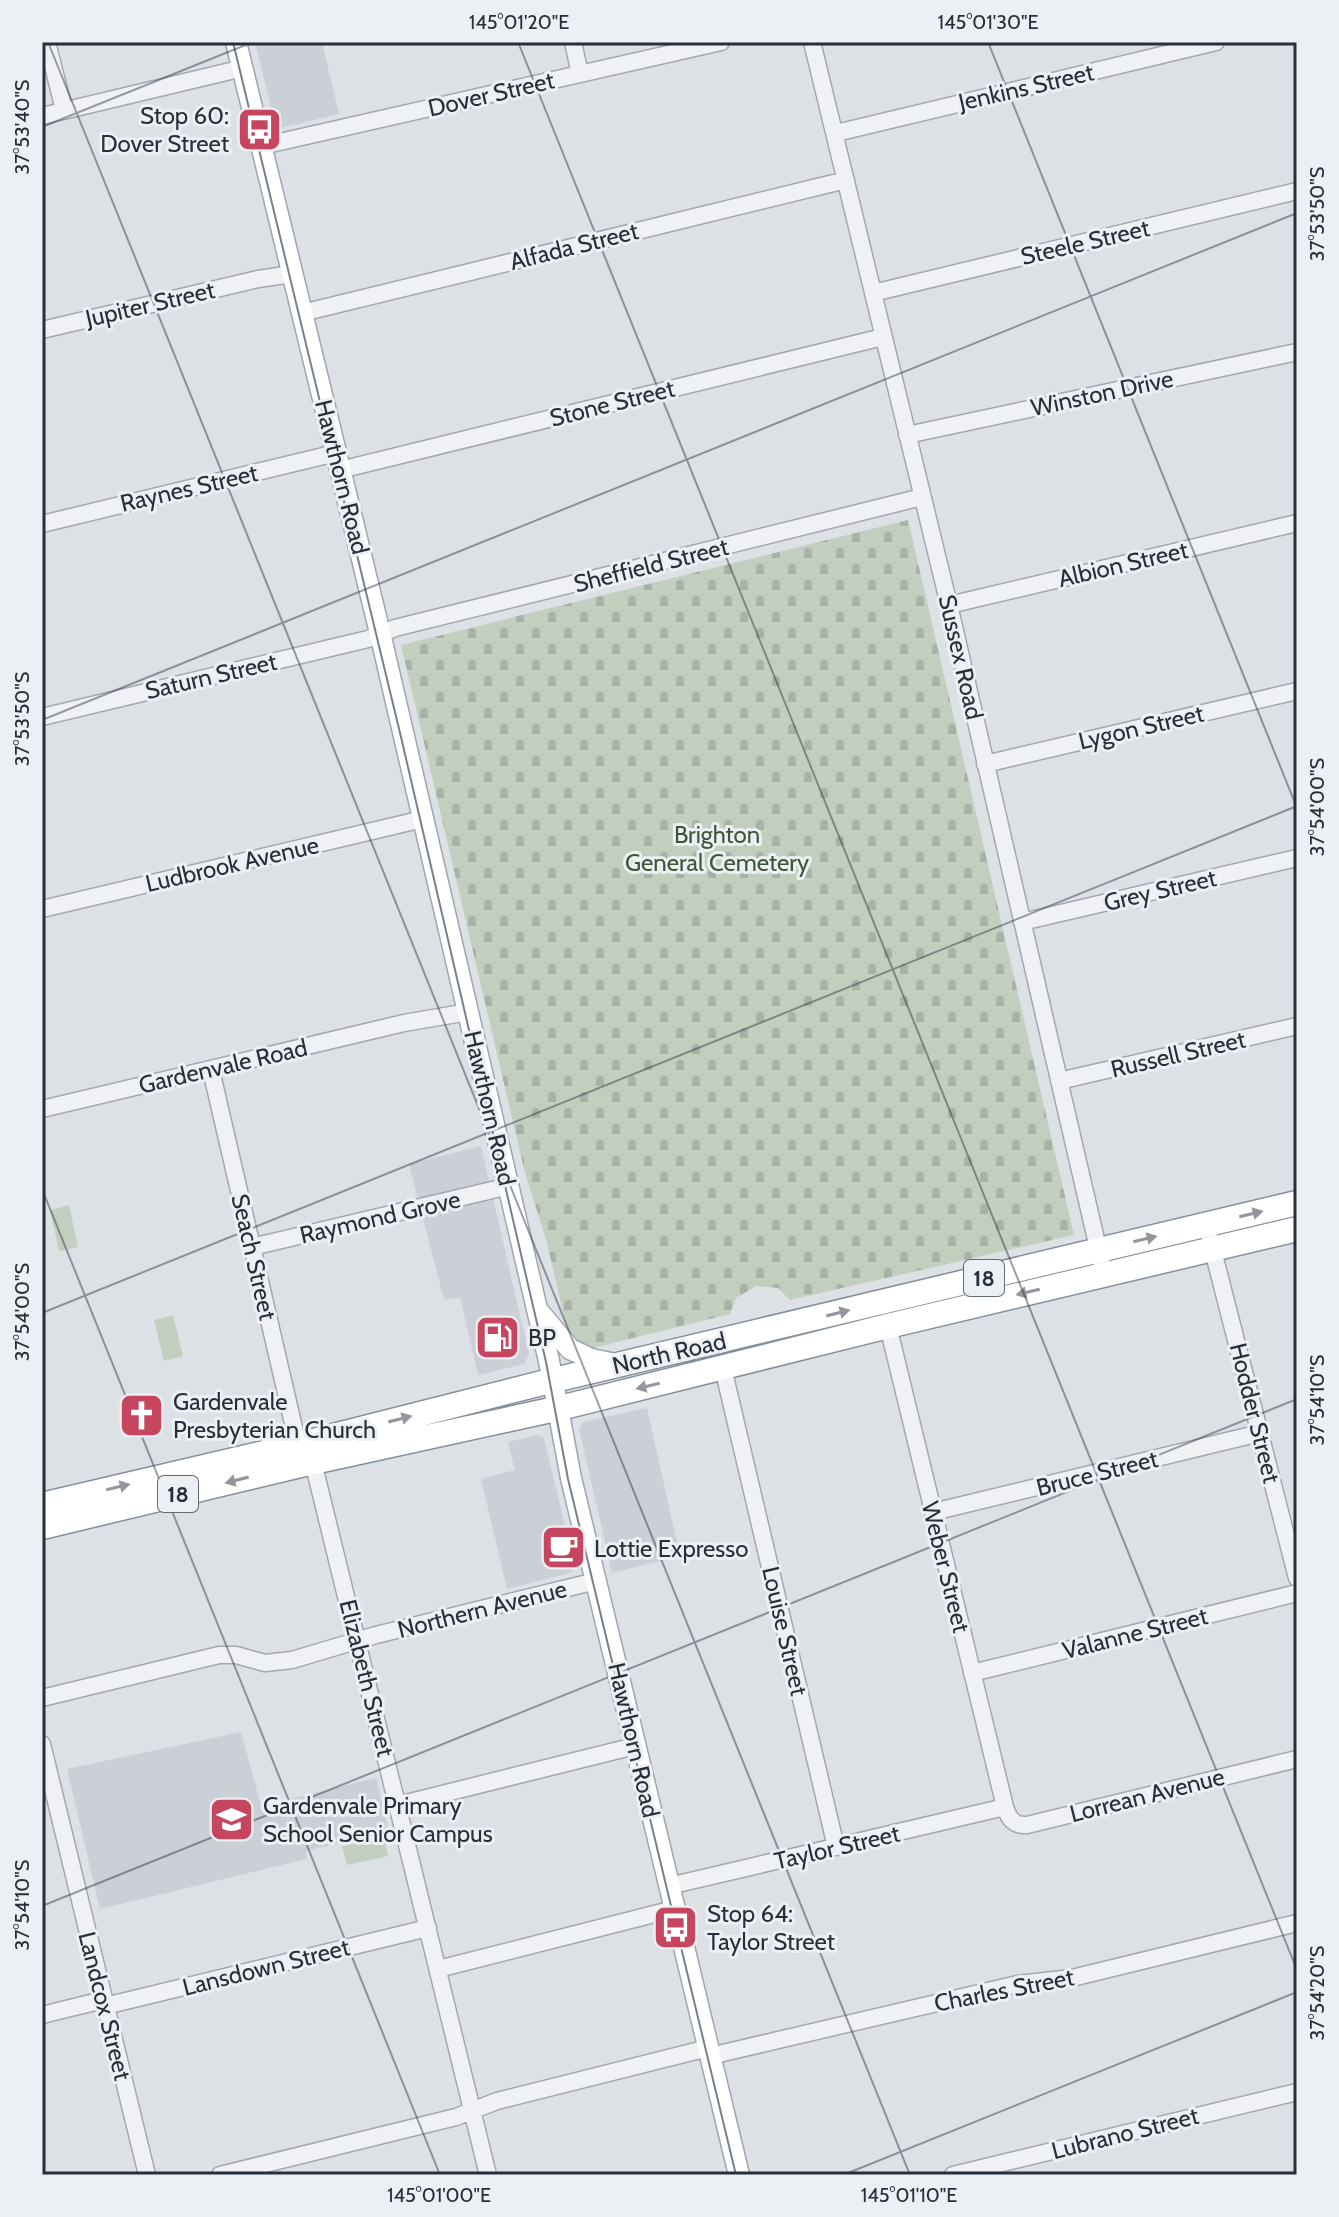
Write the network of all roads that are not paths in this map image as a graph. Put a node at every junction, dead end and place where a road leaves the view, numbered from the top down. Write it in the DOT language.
graph roads {
  1 [pos="47,42"];
  2 [pos="236,42"];
  3 [pos="573,42"];
  4 [pos="721,42"];
  5 [pos="812,42"];
  6 [pos="1216,42"];
  7 [pos="243,68"];
  8 [pos="580,74"];
  9 [pos="64,110"];
  10 [pos="42,116"];
  11 [pos="836,133"];
  12 [pos="262,146"];
  13 [pos="846,180"];
  14 [pos="1297,191"];
  15 [pos="292,270"];
  16 [pos="873,293"];
  17 [pos="302,313"];
  18 [pos="42,330"];
  19 [pos="883,337"];
  20 [pos="1297,352"];
  21 [pos="907,435"];
  22 [pos="338,462"];
  23 [pos="922,497"];
  24 [pos="1297,523"];
  25 [pos="42,524"];
  26 [pos="949,605"];
  27 [pos="380,633"];
  28 [pos="1297,691"];
  29 [pos="42,717"];
  30 [pos="985,764"];
  31 [pos="423,819"];
  32 [pos="1297,858"];
  33 [pos="42,909"];
  34 [pos="1022,922"];
  35 [pos="466,1006"];
  36 [pos="1297,1026"];
  37 [pos="211,1070"];
  38 [pos="1059,1081"];
  39 [pos="42,1109"];
  40 [pos="509,1186"];
  41 [pos="1297,1203"];
  42 [pos="1297,1229"];
  43 [pos="1209,1237"];
  44 [pos="252,1247"];
  45 [pos="1101,1262"];
  46 [pos="537,1310"];
  47 [pos="888,1326"];
  48 [pos="618,1365"];
  49 [pos="723,1368"];
  50 [pos="553,1380"];
  51 [pos="476,1399"];
  52 [pos="557,1408"];
  53 [pos="483,1425"];
  54 [pos="1260,1433"];
  55 [pos="305,1453"];
  56 [pos="42,1505"];
  57 [pos="933,1512"];
  58 [pos="42,1527"];
  59 [pos="1293,1545"];
  60 [pos="1297,1578"];
  61 [pos="596,1581"];
  62 [pos="1297,1593"];
  63 [pos="358,1641"];
  64 [pos="972,1673"];
  65 [pos="42,1698"];
  66 [pos="42,1744"];
  67 [pos="635,1746"];
  68 [pos="1297,1759"];
  69 [pos="46,1775"];
  70 [pos="398,1805"];
  71 [pos="1005,1807"];
  72 [pos="836,1847"];
  73 [pos="669,1886"];
  74 [pos="674,1909"];
  75 [pos="1297,1923"];
  76 [pos="428,1928"];
  77 [pos="438,1969"];
  78 [pos="104,2003"];
  79 [pos="42,2015"];
  80 [pos="709,2052"];
  81 [pos="1297,2092"];
  82 [pos="472,2109"];
  83 [pos="147,2175"];
  84 [pos="220,2175"];
  85 [pos="488,2175"];
  86 [pos="739,2175"];
  87 [pos="953,2175"];
  1 -- 9 [label="street"];
  2 -- 7 [label="main road, Hawthorn Road"];
  3 -- 8 [label="street"];
  4 -- 8 [label="street, Dover Street"];
  5 -- 11 [label="street, Sussex Road"];
  6 -- 11 [label="street, Jenkins Street"];
  7 -- 9 [label="street"];
  7 -- 12 [label="main road, Hawthorn Road"];
  8 -- 12 [label="street, Dover Street"];
  9 -- 10 [label="street"];
  11 -- 13 [label="street, Sussex Road"];
  12 -- 15 [label="main road, Hawthorn Road"];
  13 -- 16 [label="street, Sussex Road"];
  13 -- 17 [label="street, Alfada Street"];
  14 -- 16 [label="street, Steele Street"];
  15 -- 17 [label="main road, Hawthorn Road"];
  15 -- 18 [label="street, Jupiter Street"];
  16 -- 19 [label="street, Sussex Road"];
  17 -- 22 [label="main road, Hawthorn Road"];
  19 -- 21 [label="street, Sussex Road"];
  19 -- 22 [label="street, Stone Street"];
  20 -- 21 [label="street, Winston Drive"];
  21 -- 23 [label="street, Sussex Road"];
  22 -- 25 [label="street, Raynes Street"];
  22 -- 27 [label="main road, Hawthorn Road"];
  23 -- 26 [label="street, Sussex Road"];
  23 -- 27 [label="street, Sheffield Street"];
  24 -- 26 [label="street, Albion Street"];
  26 -- 30 [label="street, Sussex Road"];
  27 -- 29 [label="street, Saturn Street"];
  27 -- 31 [label="main road, Hawthorn Road"];
  28 -- 30 [label="street, Lygon Street"];
  30 -- 34 [label="street, Sussex Road"];
  31 -- 33 [label="street, Ludbrook Avenue"];
  31 -- 35 [label="main road, Hawthorn Road"];
  32 -- 34 [label="street, Grey Street"];
  34 -- 38 [label="street, Sussex Road"];
  35 -- 37 [label="street, Gardenvale Road"];
  35 -- 40 [label="main road, Hawthorn Road"];
  36 -- 38 [label="street, Russell Street"];
  37 -- 39 [label="street, Gardenvale Road"];
  37 -- 44 [label="street, Seach Street"];
  38 -- 45 [label="street, Sussex Road"];
  40 -- 44 [label="street, Raymond Grove"];
  40 -- 46 [label="main road, Hawthorn Road"];
  43 -- 41 [label="highway, North Road / 18, one-way"];
  42 -- 43 [label="highway, North Road / 18"];
  43 -- 45 [label="highway, North Road / 18"];
  43 -- 54 [label="street, Hodder Street"];
  44 -- 55 [label="street, Seach Street"];
  45 -- 47 [label="highway, North Road / 18, one-way"];
  48 -- 45 [label="highway, North Road / 18, one-way"];
  46 -- 48 [label="main road"];
  46 -- 50 [label="main road, Hawthorn Road"];
  47 -- 49 [label="highway, North Road / 18"];
  47 -- 57 [label="street, Weber Street"];
  48 -- 50 [label="highway, North Road / 18"];
  49 -- 52 [label="highway, North Road / 18, one-way"];
  49 -- 72 [label="street, Louise Street"];
  50 -- 51 [label="highway, North Road / 18"];
  50 -- 52 [label="main road, Hawthorn Road"];
  51 -- 53 [label="highway"];
  55 -- 51 [label="highway, North Road / 18, one-way"];
  52 -- 53 [label="highway, North Road / 18"];
  52 -- 61 [label="main road, Hawthorn Road"];
  53 -- 55 [label="highway, North Road / 18"];
  54 -- 57 [label="street, Bruce Street"];
  54 -- 59 [label="street, Hodder Street"];
  56 -- 55 [label="highway, North Road / 18, one-way"];
  55 -- 58 [label="highway, North Road / 18, one-way"];
  55 -- 63 [label="street, Elizabeth Street"];
  57 -- 64 [label="street, Weber Street"];
  59 -- 60 [label="street, Hodder Street"];
  61 -- 63 [label="street, Northern Avenue"];
  61 -- 67 [label="main road, Hawthorn Road"];
  62 -- 64 [label="street, Valanne Street"];
  63 -- 65 [label="street, Northern Avenue"];
  63 -- 70 [label="street, Elizabeth Street"];
  64 -- 71 [label="street, Weber Street"];
  66 -- 69 [label="street, Landcox Street"];
  67 -- 70 [label="street"];
  67 -- 73 [label="main road, Hawthorn Road"];
  68 -- 71 [label="street, Lorrean Avenue"];
  69 -- 78 [label="street, Landcox Street"];
  70 -- 76 [label="street, Elizabeth Street"];
  71 -- 72 [label="street, Taylor Street"];
  72 -- 73 [label="street, Taylor Street"];
  73 -- 74 [label="main road, Hawthorn Road"];
  74 -- 77 [label="street"];
  74 -- 80 [label="main road, Hawthorn Road"];
  75 -- 80 [label="street, Charles Street"];
  76 -- 77 [label="street, Elizabeth Street"];
  76 -- 78 [label="street, Lansdown Street"];
  77 -- 82 [label="street, Elizabeth Street"];
  78 -- 79 [label="street, Lansdown Street"];
  78 -- 83 [label="street, Landcox Street"];
  80 -- 82 [label="street, Charles Street"];
  80 -- 86 [label="main road, Hawthorn Road"];
  81 -- 87 [label="street, Lubrano Street"];
  82 -- 84 [label="street, Charles Street"];
  82 -- 85 [label="street, Elizabeth Street"];
}
